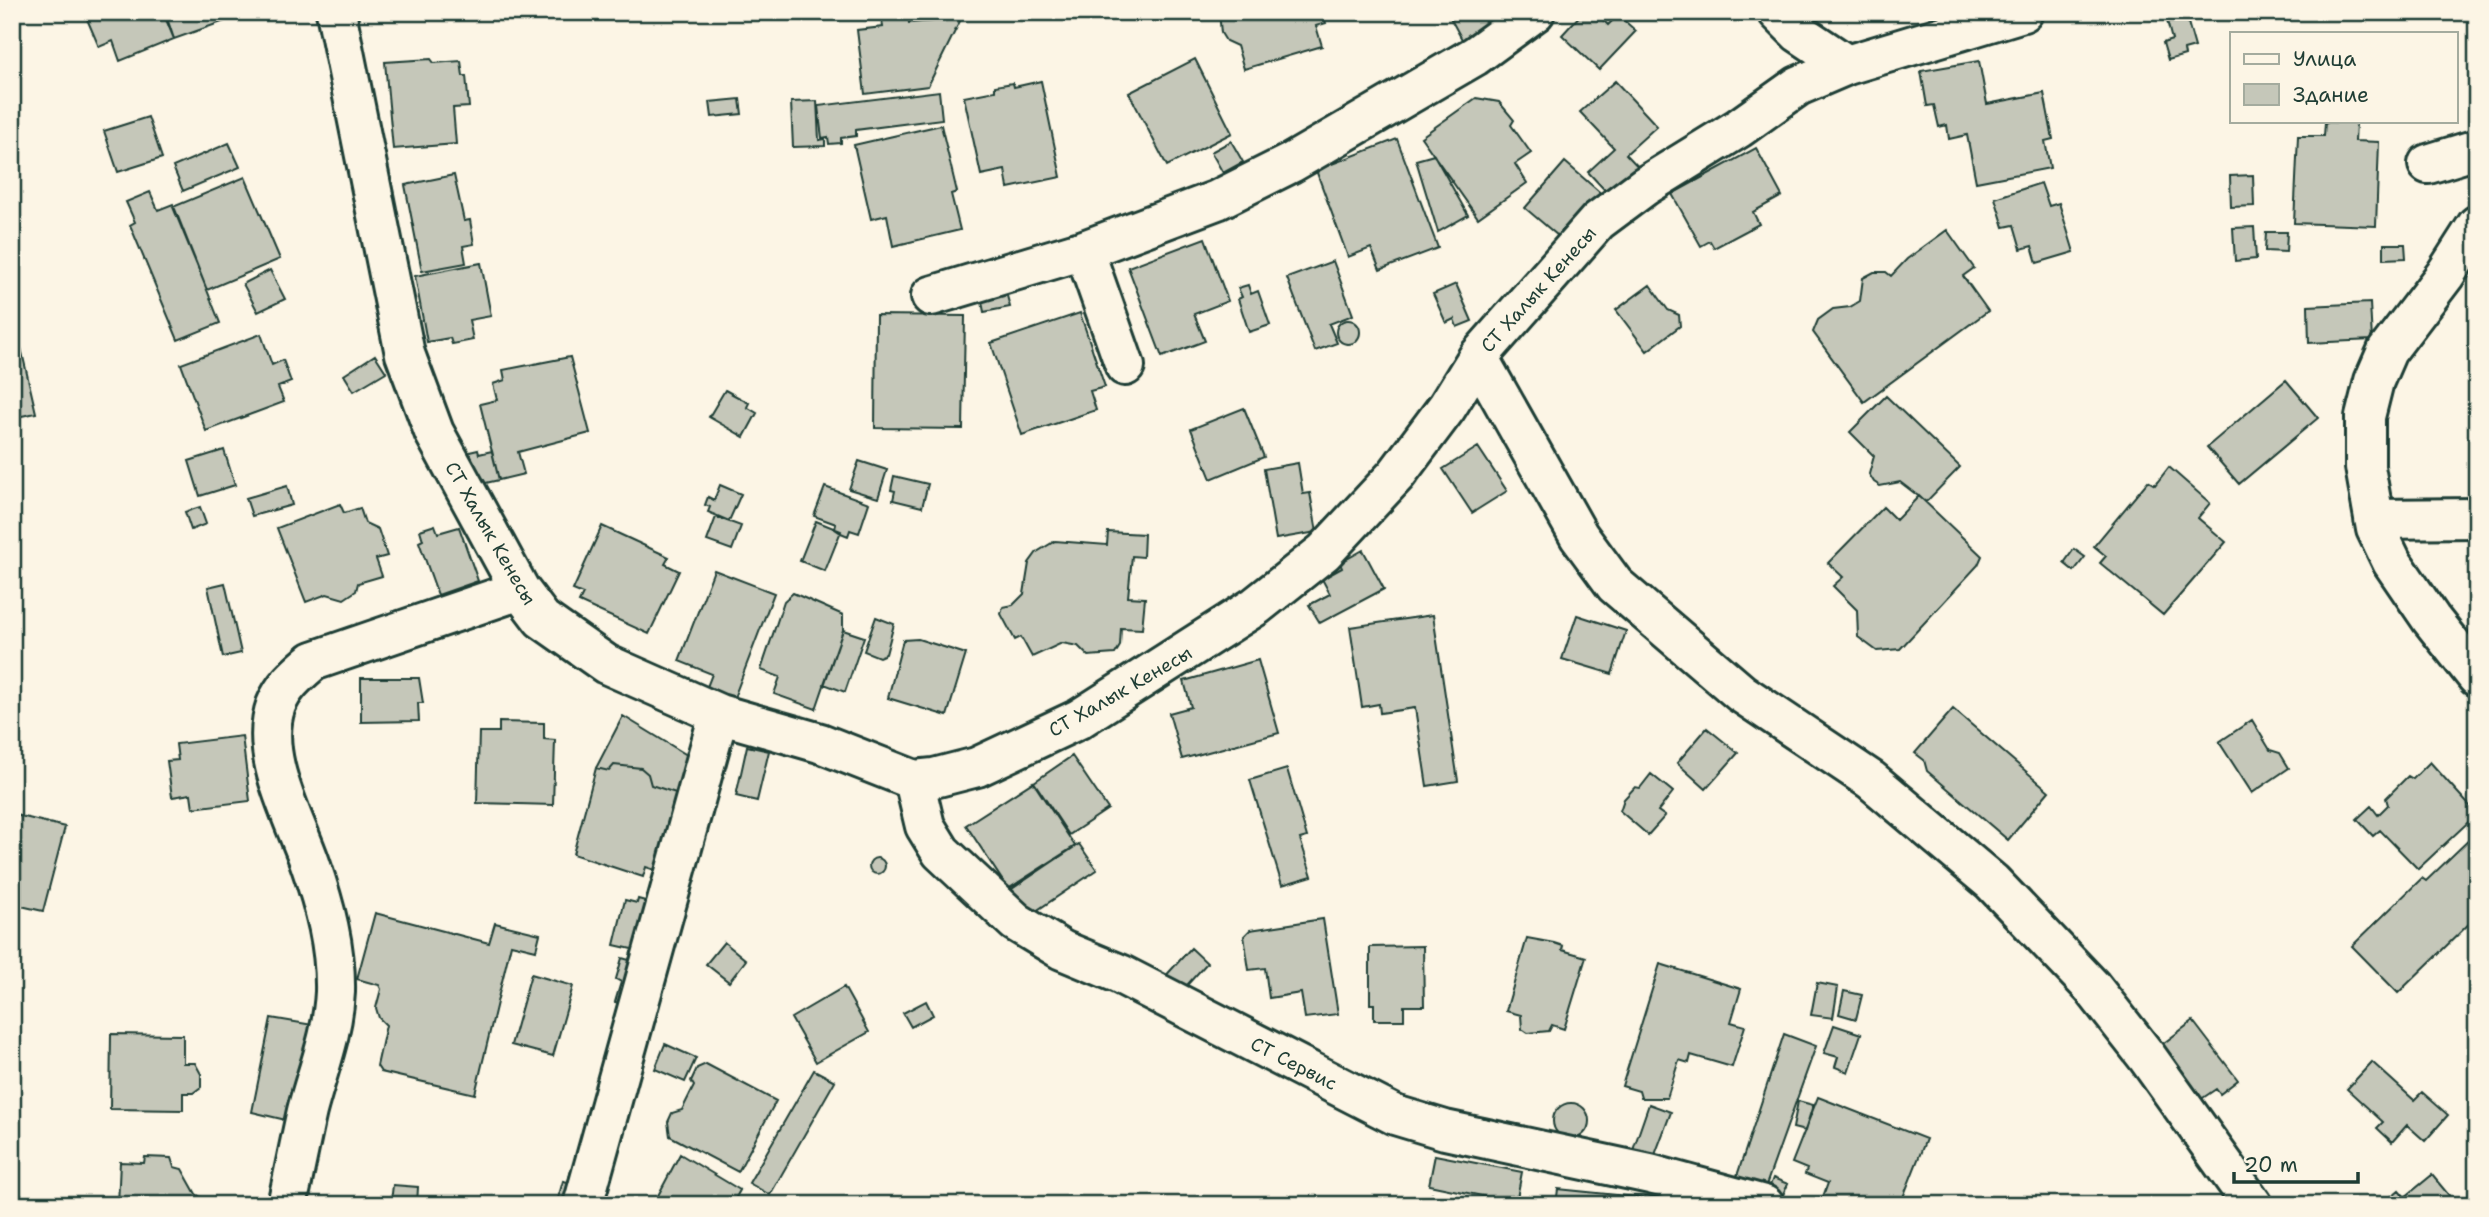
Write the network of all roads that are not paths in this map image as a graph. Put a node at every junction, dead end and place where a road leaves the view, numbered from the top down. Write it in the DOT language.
graph roads {
  1 [pos="336,12"];
  2 [pos="1535,12"];
  3 [pos="2023,12"];
  4 [pos="1788,23"];
  5 [pos="1847,65"];
  6 [pos="1798,86"];
  7 [pos="2477,149"];
  8 [pos="2428,164"];
  9 [pos="2477,225"];
  10 [pos="1084,250"];
  11 [pos="930,296"];
  12 [pos="1478,357"];
  13 [pos="1125,366"];
  14 [pos="2477,518"];
  15 [pos="2374,519"];
  16 [pos="520,590"];
  17 [pos="2477,677"];
  18 [pos="719,714"];
  19 [pos="914,780"];
  20 [pos="287,1205"];
  21 [pos="583,1205"];
  22 [pos="1764,1205"];
  23 [pos="2253,1205"];
  1 -- 16 [label="street, СТ Халык Кенесы"];
  2 -- 10 [label="street"];
  3 -- 5 [label="street, СТ Халык Кенесы"];
  4 -- 5 [label="street"];
  4 -- 6 [label="street"];
  5 -- 6 [label="street, СТ Халык Кенесы"];
  6 -- 12 [label="street, СТ Халык Кенесы"];
  7 -- 8 [label="street"];
  9 -- 15 [label="street"];
  10 -- 11 [label="street"];
  10 -- 13 [label="street"];
  12 -- 19 [label="street, СТ Халык Кенесы"];
  12 -- 23 [label="street"];
  14 -- 15 [label="street"];
  15 -- 17 [label="street"];
  16 -- 18 [label="street, СТ Халык Кенесы"];
  16 -- 20 [label="street"];
  18 -- 19 [label="street, СТ Халык Кенесы"];
  18 -- 21 [label="street"];
  19 -- 22 [label="street, СТ Сервис"];
}
